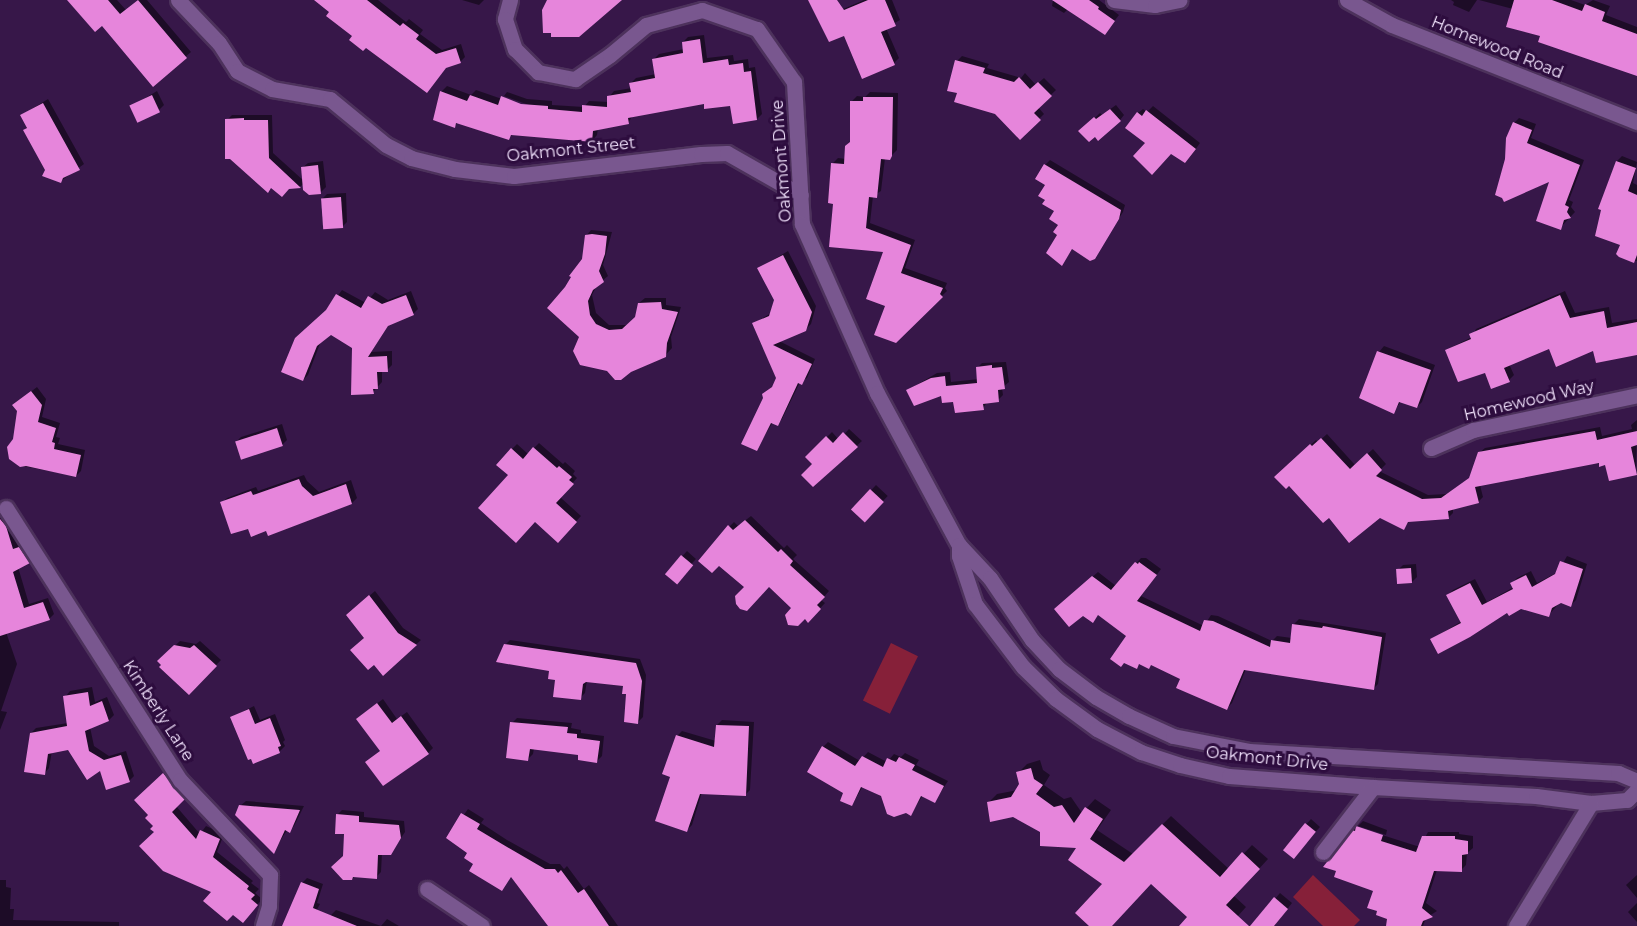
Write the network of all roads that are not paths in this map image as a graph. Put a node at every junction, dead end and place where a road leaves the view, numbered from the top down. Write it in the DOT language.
graph roads {
  1 [pos="178,0"];
  2 [pos="510,0"];
  3 [pos="1114,0"];
  4 [pos="1179,0"];
  5 [pos="1347,0"];
  6 [pos="1637,122"];
  7 [pos="801,195"];
  8 [pos="1637,395"];
  9 [pos="1431,448"];
  10 [pos="6,508"];
  11 [pos="959,545"];
  12 [pos="1637,781"];
  13 [pos="1373,788"];
  14 [pos="1637,790"];
  15 [pos="1591,803"];
  16 [pos="1323,852"];
  17 [pos="427,889"];
  18 [pos="263,926"];
  19 [pos="482,926"];
  20 [pos="1516,926"];
  1 -- 7 [label="street, Oakmont Street"];
  2 -- 7 [label="street, Oakmont Drive"];
  3 -- 4 [label="street"];
  5 -- 6 [label="street, Homewood Road"];
  7 -- 11 [label="street, Oakmont Drive"];
  8 -- 9 [label="street, Homewood Way"];
  10 -- 18 [label="street, Kimberly Lane"];
  11 -- 12 [label="street, Oakmont Drive"];
  11 -- 13 [label="street, Oakmont Drive"];
  13 -- 15 [label="street, Oakmont Drive"];
  13 -- 16 [label="street"];
  14 -- 15 [label="street, Oakmont Drive"];
  15 -- 20 [label="street"];
  17 -- 19 [label="street"];
}
